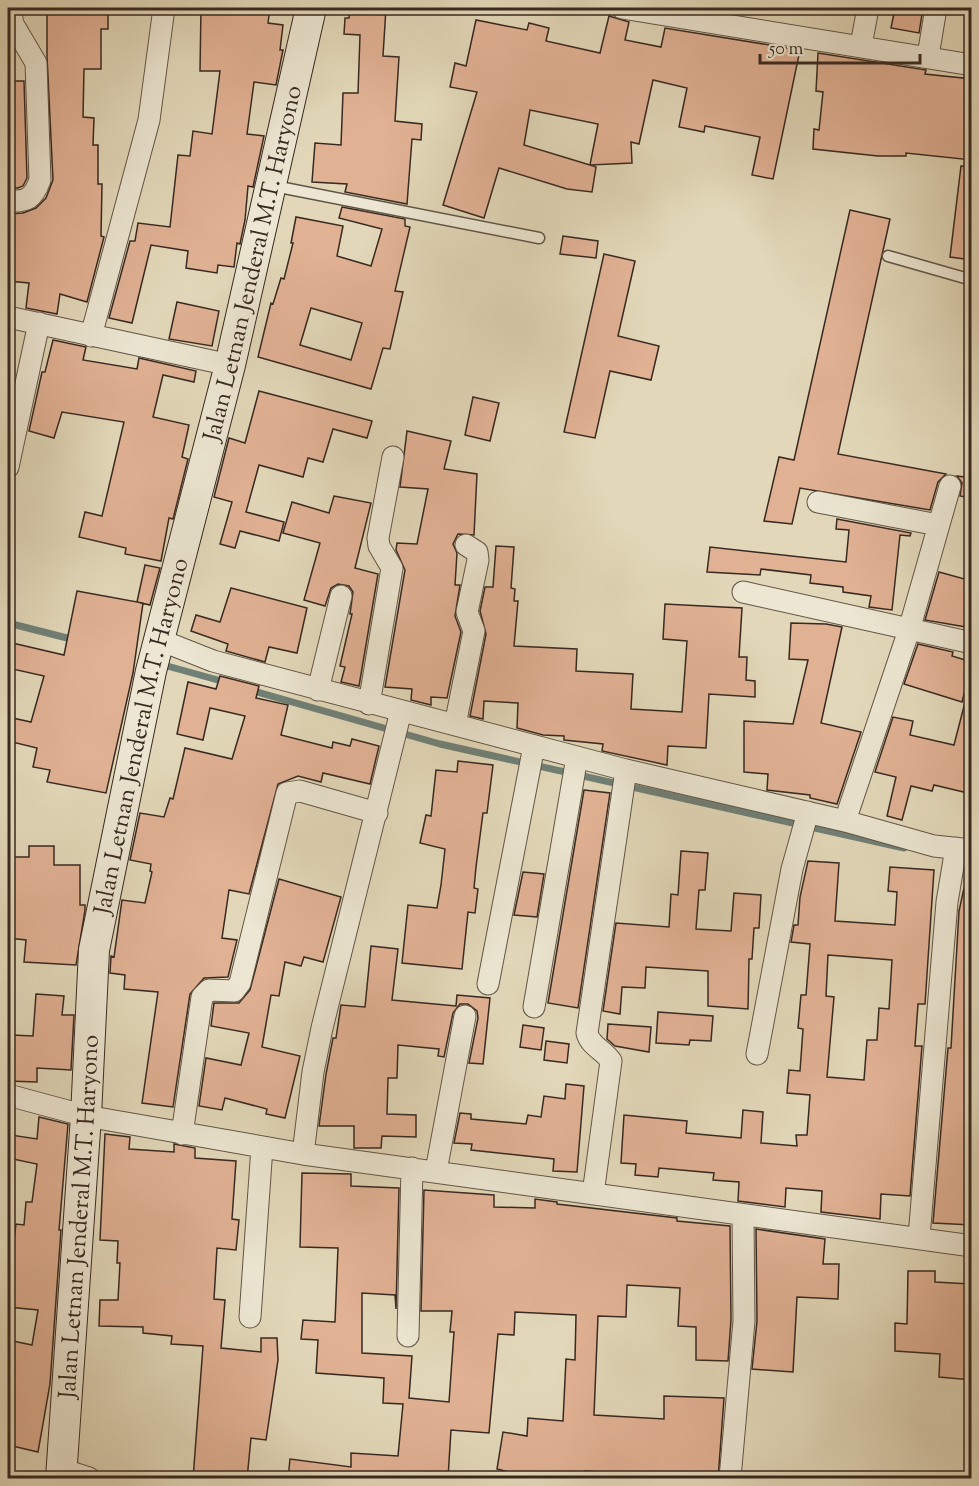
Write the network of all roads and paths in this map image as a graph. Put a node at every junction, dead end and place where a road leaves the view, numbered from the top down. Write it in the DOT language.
graph roads {
  1 [pos="10,8"];
  2 [pos="164,8"];
  3 [pos="311,8"];
  4 [pos="622,8"];
  5 [pos="868,8"];
  6 [pos="936,8"];
  7 [pos="730,16"];
  8 [pos="861,45"];
  9 [pos="928,56"];
  10 [pos="972,64"];
  11 [pos="271,185"];
  12 [pos="8,201"];
  13 [pos="539,238"];
  14 [pos="888,256"];
  15 [pos="972,280"];
  16 [pos="8,317"];
  17 [pos="39,323"];
  18 [pos="91,336"];
  19 [pos="230,365"];
  20 [pos="393,457"];
  21 [pos="8,467"];
  22 [pos="950,486"];
  23 [pos="818,502"];
  24 [pos="939,525"];
  25 [pos="466,545"];
  26 [pos="743,592"];
  27 [pos="341,596"];
  28 [pos="909,630"];
  29 [pos="972,643"];
  30 [pos="156,653"];
  31 [pos="318,690"];
  32 [pos="369,704"];
  33 [pos="398,724"];
  34 [pos="455,725"];
  35 [pos="532,752"];
  36 [pos="575,764"];
  37 [pos="624,784"];
  38 [pos="808,812"];
  39 [pos="377,813"];
  40 [pos="845,821"];
  41 [pos="959,856"];
  42 [pos="488,984"];
  43 [pos="534,1007"];
  44 [pos="465,1016"];
  45 [pos="757,1054"];
  46 [pos="8,1095"];
  47 [pos="86,1116"];
  48 [pos="182,1134"];
  49 [pos="262,1147"];
  50 [pos="303,1154"];
  51 [pos="412,1168"];
  52 [pos="436,1171"];
  53 [pos="593,1194"];
  54 [pos="743,1216"];
  55 [pos="919,1237"];
  56 [pos="972,1246"];
  57 [pos="250,1317"];
  58 [pos="408,1336"];
  59 [pos="70,1476"];
  60 [pos="729,1479"];
  1 -- 12 [label="street"];
  2 -- 18 [label="street"];
  3 -- 11 [label="main road, Jalan Letnan Jenderal M.T. Haryono"];
  4 -- 7 [label="street"];
  5 -- 8 [label="street"];
  6 -- 9 [label="street"];
  7 -- 8 [label="street"];
  8 -- 9 [label="street"];
  9 -- 10 [label="street"];
  11 -- 13 [label="lane"];
  11 -- 19 [label="main road, Jalan Letnan Jenderal M.T. Haryono"];
  14 -- 15 [label="lane"];
  16 -- 17 [label="street"];
  17 -- 18 [label="street"];
  17 -- 21 [label="street"];
  18 -- 19 [label="street"];
  19 -- 30 [label="main road, Jalan Letnan Jenderal M.T. Haryono"];
  20 -- 32 [label="street"];
  22 -- 24 [label="street"];
  23 -- 24 [label="street"];
  24 -- 28 [label="street"];
  25 -- 34 [label="street"];
  26 -- 28 [label="street"];
  27 -- 31 [label="street"];
  28 -- 29 [label="street"];
  28 -- 40 [label="street"];
  30 -- 31 [label="street"];
  30 -- 47 [label="main road, Jalan Letnan Jenderal M.T. Haryono"];
  31 -- 32 [label="street"];
  32 -- 33 [label="street"];
  33 -- 34 [label="street"];
  33 -- 39 [label="street"];
  34 -- 35 [label="street"];
  35 -- 36 [label="street"];
  35 -- 42 [label="street"];
  36 -- 37 [label="street"];
  36 -- 43 [label="street"];
  37 -- 38 [label="street"];
  37 -- 53 [label="street"];
  38 -- 40 [label="street"];
  38 -- 45 [label="street"];
  39 -- 48 [label="street"];
  39 -- 50 [label="street"];
  40 -- 41 [label="street"];
  41 -- 55 [label="street"];
  44 -- 52 [label="street"];
  46 -- 47 [label="street"];
  47 -- 48 [label="street"];
  47 -- 59 [label="main road, Jalan Letnan Jenderal M.T. Haryono"];
  48 -- 49 [label="street"];
  49 -- 50 [label="street"];
  49 -- 57 [label="street"];
  50 -- 51 [label="street"];
  51 -- 52 [label="street"];
  51 -- 58 [label="street"];
  52 -- 53 [label="street"];
  53 -- 54 [label="street"];
  54 -- 55 [label="street"];
  54 -- 60 [label="street"];
  55 -- 56 [label="street"];
}
